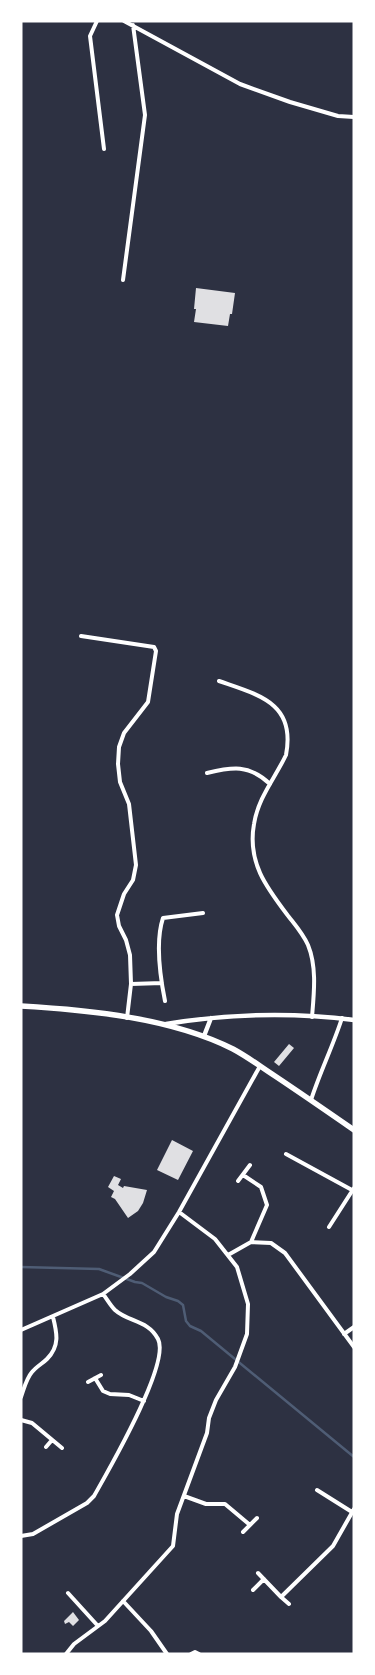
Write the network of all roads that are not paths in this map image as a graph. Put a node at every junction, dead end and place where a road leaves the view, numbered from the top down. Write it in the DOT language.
graph roads {
  1 [pos="97,21"];
  2 [pos="124,21"];
  3 [pos="134,23"];
  4 [pos="354,117"];
  5 [pos="104,149"];
  6 [pos="123,280"];
  7 [pos="81,636"];
  8 [pos="219,681"];
  9 [pos="207,773"];
  10 [pos="270,784"];
  11 [pos="203,913"];
  12 [pos="162,983"];
  13 [pos="131,984"];
  14 [pos="165,1001"];
  15 [pos="21,1006"];
  16 [pos="312,1017"];
  17 [pos="128,1018"];
  18 [pos="211,1018"];
  19 [pos="342,1018"];
  20 [pos="354,1020"];
  21 [pos="164,1024"];
  22 [pos="204,1036"];
  23 [pos="260,1066"];
  24 [pos="311,1100"];
  25 [pos="354,1130"];
  26 [pos="286,1154"];
  27 [pos="250,1165"];
  28 [pos="242,1175"];
  29 [pos="238,1181"];
  30 [pos="353,1189"];
  31 [pos="348,1197"];
  32 [pos="354,1199"];
  33 [pos="179,1212"];
  34 [pos="329,1227"];
  35 [pos="251,1242"];
  36 [pos="228,1256"];
  37 [pos="103,1294"];
  38 [pos="53,1317"];
  39 [pos="354,1327"];
  40 [pos="21,1330"];
  41 [pos="344,1334"];
  42 [pos="354,1347"];
  43 [pos="101,1374"];
  44 [pos="94,1378"];
  45 [pos="88,1382"];
  46 [pos="21,1398"];
  47 [pos="144,1401"];
  48 [pos="21,1420"];
  49 [pos="52,1440"];
  50 [pos="46,1447"];
  51 [pos="62,1448"];
  52 [pos="317,1490"];
  53 [pos="184,1496"];
  54 [pos="353,1510"];
  55 [pos="257,1518"];
  56 [pos="250,1525"];
  57 [pos="243,1532"];
  58 [pos="21,1536"];
  59 [pos="258,1572"];
  60 [pos="264,1579"];
  61 [pos="253,1590"];
  62 [pos="68,1593"];
  63 [pos="280,1597"];
  64 [pos="123,1602"];
  65 [pos="289,1604"];
  66 [pos="98,1626"];
  67 [pos="66,1654"];
  68 [pos="167,1654"];
  69 [pos="191,1654"];
  70 [pos="199,1654"];
  1 -- 5 [label="street"];
  2 -- 3 [label="street"];
  3 -- 4 [label="street"];
  3 -- 6 [label="street"];
  7 -- 13 [label="street"];
  8 -- 10 [label="street"];
  9 -- 10 [label="street"];
  10 -- 16 [label="street"];
  11 -- 12 [label="street"];
  12 -- 13 [label="street"];
  12 -- 14 [label="street"];
  13 -- 17 [label="street"];
  15 -- 17 [label="main road"];
  16 -- 18 [label="street"];
  16 -- 19 [label="street"];
  17 -- 21 [label="main road"];
  18 -- 21 [label="street"];
  18 -- 22 [label="street"];
  19 -- 20 [label="street"];
  19 -- 24 [label="street"];
  21 -- 22 [label="main road"];
  22 -- 23 [label="main road"];
  23 -- 24 [label="main road"];
  23 -- 33 [label="street"];
  24 -- 25 [label="main road"];
  26 -- 30 [label="street"];
  27 -- 28 [label="street"];
  28 -- 29 [label="street"];
  28 -- 35 [label="street"];
  30 -- 31 [label="street"];
  31 -- 32 [label="street"];
  31 -- 34 [label="street"];
  33 -- 36 [label="street"];
  33 -- 37 [label="street"];
  35 -- 36 [label="street"];
  35 -- 41 [label="street"];
  36 -- 53 [label="street"];
  37 -- 38 [label="street"];
  37 -- 47 [label="street"];
  38 -- 40 [label="street"];
  38 -- 46 [label="street"];
  39 -- 41 [label="street"];
  41 -- 42 [label="street"];
  43 -- 44 [label="street"];
  44 -- 45 [label="street"];
  44 -- 47 [label="street"];
  47 -- 58 [label="street"];
  48 -- 49 [label="street"];
  49 -- 50 [label="street"];
  49 -- 51 [label="street"];
  52 -- 54 [label="street"];
  53 -- 56 [label="street"];
  53 -- 64 [label="street"];
  54 -- 63 [label="street"];
  55 -- 56 [label="street"];
  56 -- 57 [label="street"];
  59 -- 60 [label="street"];
  60 -- 61 [label="street"];
  60 -- 63 [label="street"];
  62 -- 66 [label="street"];
  63 -- 65 [label="street"];
  64 -- 66 [label="street"];
  64 -- 68 [label="street"];
  66 -- 67 [label="street"];
  69 -- 70 [label="street"];
}
